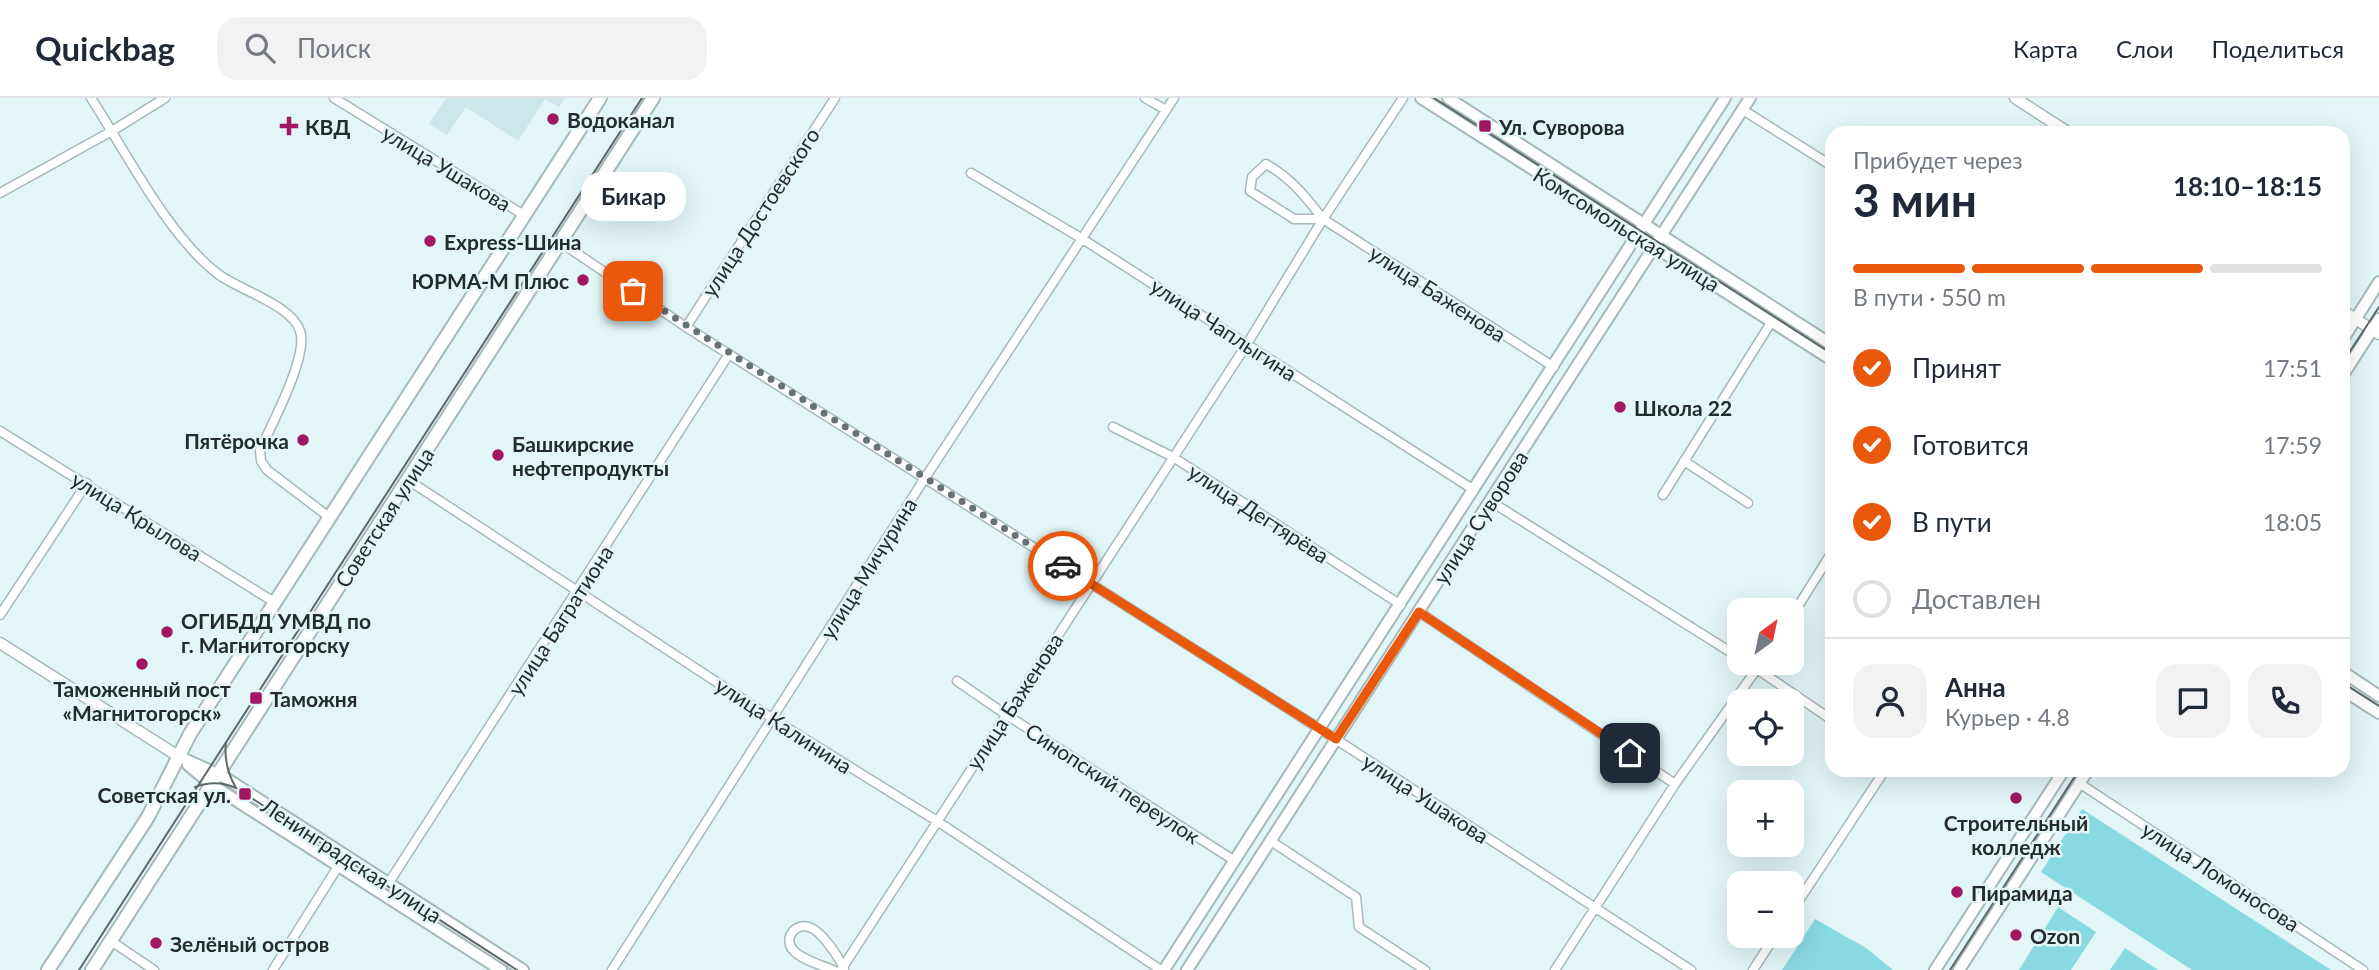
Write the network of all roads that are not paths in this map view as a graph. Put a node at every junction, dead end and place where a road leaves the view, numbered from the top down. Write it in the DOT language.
graph roads {
  1 [pos="92,98"];
  2 [pos="165,98"];
  3 [pos="600,98"];
  4 [pos="653,98"];
  5 [pos="835,98"];
  6 [pos="1145,98"];
  7 [pos="1174,98"];
  8 [pos="1403,98"];
  9 [pos="1421,98"];
  10 [pos="1448,98"];
  11 [pos="1726,98"];
  12 [pos="1750,98"];
  13 [pos="2015,98"];
  14 [pos="336,99"];
  15 [pos="2029,102"];
  16 [pos="1166,110"];
  17 [pos="1743,110"];
  18 [pos="2060,126"];
  19 [pos="112,131"];
  20 [pos="1825,162"];
  21 [pos="971,173"];
  22 [pos="0,193"];
  23 [pos="524,215"];
  24 [pos="1323,219"];
  25 [pos="1646,224"];
  26 [pos="1662,235"];
  27 [pos="1638,236"];
  28 [pos="1081,238"];
  29 [pos="560,242"];
  30 [pos="1655,246"];
  31 [pos="2379,282"];
  32 [pos="2350,315"];
  33 [pos="2356,319"];
  34 [pos="2379,319"];
  35 [pos="1772,321"];
  36 [pos="686,327"];
  37 [pos="2350,328"];
  38 [pos="2376,332"];
  39 [pos="1825,340"];
  40 [pos="1247,344"];
  41 [pos="729,354"];
  42 [pos="1825,355"];
  43 [pos="2350,366"];
  44 [pos="1554,367"];
  45 [pos="1113,427"];
  46 [pos="0,430"];
  47 [pos="1173,457"];
  48 [pos="1684,461"];
  49 [pos="925,478"];
  50 [pos="408,480"];
  51 [pos="87,484"];
  52 [pos="1474,491"];
  53 [pos="1663,495"];
  54 [pos="1490,501"];
  55 [pos="1748,503"];
  56 [pos="330,517"];
  57 [pos="1825,563"];
  58 [pos="1090,583"];
  59 [pos="578,591"];
  60 [pos="1803,598"];
  61 [pos="274,602"];
  62 [pos="1401,605"];
  63 [pos="1419,612"];
  64 [pos="0,615"];
  65 [pos="0,643"];
  66 [pos="1727,650"];
  67 [pos="1752,676"];
  68 [pos="1773,676"];
  69 [pos="2350,677"];
  70 [pos="957,681"];
  71 [pos="2350,694"];
  72 [pos="2379,696"];
  73 [pos="2379,713"];
  74 [pos="1005,714"];
  75 [pos="1825,715"];
  76 [pos="773,719"];
  77 [pos="1320,729"];
  78 [pos="1336,739"];
  79 [pos="178,756"];
  80 [pos="1880,777"];
  81 [pos="2059,777"];
  82 [pos="2083,777"];
  83 [pos="215,780"];
  84 [pos="2079,783"];
  85 [pos="1675,784"];
  86 [pos="937,821"];
  87 [pos="1272,841"];
  88 [pos="1235,861"];
  89 [pos="339,865"];
  90 [pos="388,884"];
  91 [pos="1804,893"];
  92 [pos="1596,908"];
  93 [pos="111,941"];
  94 [pos="1767,948"];
  95 [pos="48,970"];
  96 [pos="92,970"];
  97 [pos="154,970"];
  98 [pos="273,970"];
  99 [pos="501,970"];
  100 [pos="523,970"];
  101 [pos="612,970"];
  102 [pos="840,970"];
  103 [pos="1163,970"];
  104 [pos="1186,970"];
  105 [pos="1425,970"];
  106 [pos="1555,970"];
  107 [pos="1691,970"];
  108 [pos="1753,970"];
  109 [pos="1935,970"];
  110 [pos="1959,970"];
  111 [pos="2363,970"];
  1 -- 19 [label="street"];
  2 -- 19 [label="street"];
  3 -- 23 [label="main road"];
  4 -- 29 [label="main road, Советская улица"];
  5 -- 36 [label="street, улица Достоевского"];
  6 -- 16 [label="street"];
  7 -- 16 [label="street, улица Мичурина"];
  8 -- 24 [label="street, улица Баженова"];
  9 -- 27 [label="main road, Комсомольская улица"];
  10 -- 25 [label="main road, Комсомольская улица"];
  11 -- 25 [label="main road, улица Суворова"];
  12 -- 17 [label="main road, улица Суворова"];
  13 -- 15 [label="street"];
  14 -- 23 [label="street, улица Ушакова"];
  15 -- 18 [label="street"];
  16 -- 28 [label="street, улица Мичурина"];
  17 -- 20 [label="street"];
  17 -- 26 [label="main road, улица Суворова"];
  19 -- 22 [label="street"];
  19 -- 56 [label="street"];
  21 -- 28 [label="street, улица Чаплыгина"];
  23 -- 56 [label="main road"];
  24 -- 24 [label="street"];
  24 -- 40 [label="street, улица Баженова"];
  24 -- 44 [label="street, улица Баженова"];
  25 -- 26 [label="main road, Комсомольская улица"];
  25 -- 27 [label="main road, улица Суворова"];
  26 -- 30 [label="main road, улица Суворова"];
  26 -- 39 [label="main road, Комсомольская улица"];
  27 -- 30 [label="main road, Комсомольская улица"];
  27 -- 44 [label="main road, улица Суворова"];
  28 -- 40 [label="street, улица Чаплыгина"];
  28 -- 49 [label="street, улица Мичурина"];
  29 -- 36 [label="street, улица Ушакова"];
  29 -- 50 [label="main road, Советская улица"];
  30 -- 35 [label="main road, Комсомольская улица"];
  30 -- 54 [label="main road, улица Суворова"];
  31 -- 33 [label="main road"];
  32 -- 33 [label="street"];
  33 -- 37 [label="main road"];
  33 -- 38 [label="street"];
  34 -- 38 [label="main road"];
  35 -- 42 [label="main road, Комсомольская улица"];
  35 -- 48 [label="street"];
  36 -- 41 [label="street, улица Ушакова"];
  38 -- 43 [label="main road"];
  40 -- 47 [label="street, улица Баженова"];
  40 -- 52 [label="street, улица Чаплыгина"];
  41 -- 49 [label="street, улица Ушакова"];
  41 -- 59 [label="street, улица Багратиона"];
  44 -- 52 [label="main road, улица Суворова"];
  45 -- 47 [label="street, улица Дегтярёва"];
  46 -- 51 [label="street, улица Крылова"];
  47 -- 58 [label="street, улица Баженова"];
  47 -- 62 [label="street, улица Дегтярёва"];
  48 -- 53 [label="street"];
  48 -- 55 [label="street"];
  49 -- 58 [label="street, улица Ушакова"];
  49 -- 76 [label="street, улица Мичурина"];
  50 -- 59 [label="street, улица Калинина"];
  50 -- 83 [label="main road, Советская улица"];
  51 -- 61 [label="street, улица Крылова"];
  51 -- 64 [label="street"];
  52 -- 62 [label="main road, улица Суворова"];
  54 -- 63 [label="main road, улица Суворова"];
  54 -- 66 [label="street"];
  56 -- 61 [label="main road"];
  57 -- 60 [label="street"];
  58 -- 74 [label="street, улица Баженова"];
  58 -- 77 [label="street, улица Ушакова"];
  59 -- 76 [label="street, улица Калинина"];
  59 -- 90 [label="street, улица Багратиона"];
  61 -- 79 [label="main road"];
  62 -- 77 [label="main road, улица Суворова"];
  63 -- 78 [label="main road, улица Суворова"];
  63 -- 85 [label="street"];
  65 -- 79 [label="street, Ленинградская улица"];
  67 -- 85 [label="street"];
  68 -- 75 [label="street"];
  69 -- 72 [label="main road"];
  70 -- 74 [label="street, Синопский переулок"];
  71 -- 73 [label="main road"];
  74 -- 86 [label="street, улица Баженова"];
  74 -- 88 [label="street, Синопский переулок"];
  76 -- 86 [label="street, улица Калинина"];
  76 -- 101 [label="street, улица Мичурина"];
  77 -- 78 [label="street, улица Ушакова"];
  77 -- 88 [label="main road, улица Суворова"];
  78 -- 87 [label="main road, улица Суворова"];
  78 -- 92 [label="street, улица Ушакова"];
  79 -- 83 [label="main road, Ленинградская улица"];
  79 -- 95 [label="main road"];
  80 -- 91 [label="street"];
  81 -- 109 [label="main road"];
  82 -- 84 [label="main road"];
  83 -- 89 [label="main road, Ленинградская улица"];
  83 -- 90 [label="main road, Ленинградская улица"];
  83 -- 93 [label="main road, Советская улица"];
  84 -- 110 [label="main road"];
  84 -- 111 [label="street, улица Ломоносова"];
  85 -- 92 [label="street"];
  86 -- 102 [label="street, улица Баженова"];
  86 -- 103 [label="street, улица Калинина"];
  87 -- 104 [label="main road, улица Суворова"];
  87 -- 105 [label="street"];
  88 -- 103 [label="main road, улица Суворова"];
  89 -- 98 [label="street"];
  89 -- 99 [label="main road, Ленинградская улица"];
  90 -- 100 [label="main road, Ленинградская улица"];
  92 -- 106 [label="street"];
  92 -- 107 [label="street, улица Ушакова"];
  93 -- 96 [label="main road, Советская улица"];
  93 -- 97 [label="street"];
  94 -- 108 [label="street"];
  102 -- 102 [label="street"];
}
